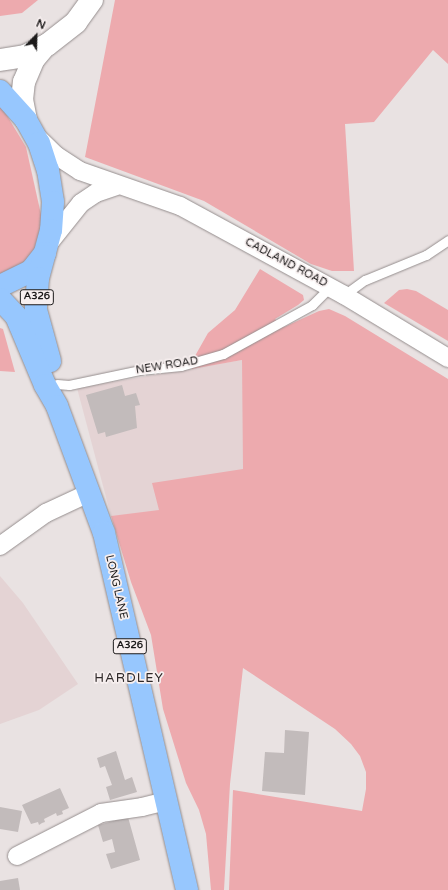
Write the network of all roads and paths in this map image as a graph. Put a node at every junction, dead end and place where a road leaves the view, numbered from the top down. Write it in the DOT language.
graph roads {
  1 [pos="92,0"];
  2 [pos="45,46"];
  3 [pos="0,60"];
  4 [pos="0,92"];
  5 [pos="30,128"];
  6 [pos="116,186"];
  7 [pos="448,240"];
  8 [pos="46,249"];
  9 [pos="0,286"];
  10 [pos="337,291"];
  11 [pos="0,299"];
  12 [pos="448,358"];
  13 [pos="57,384"];
  14 [pos="57,406"];
  15 [pos="89,493"];
  16 [pos="0,546"];
  17 [pos="166,800"];
  18 [pos="17,856"];
  19 [pos="187,890"];
  1 -- 2 [label="street"];
  2 -- 3 [label="street"];
  2 -- 5 [label="street"];
  4 -- 5 [label="main road"];
  5 -- 6 [label="street, CADLAND ROAD"];
  5 -- 8 [label="main road, LONG LANE"];
  6 -- 8 [label="street"];
  6 -- 10 [label="street, CADLAND ROAD"];
  7 -- 10 [label="lane, NEW ROAD"];
  8 -- 9 [label="main road"];
  8 -- 13 [label="main road, LONG LANE / A326"];
  10 -- 12 [label="street, CADLAND ROAD"];
  10 -- 13 [label="lane, NEW ROAD"];
  11 -- 14 [label="main road, LONG LANE / A326"];
  13 -- 14 [label="main road, LONG LANE / A326"];
  14 -- 15 [label="main road, LONG LANE / A326"];
  15 -- 16 [label="street"];
  15 -- 17 [label="main road, LONG LANE / A326"];
  17 -- 18 [label="street"];
  17 -- 19 [label="main road, LONG LANE / A326"];
}
